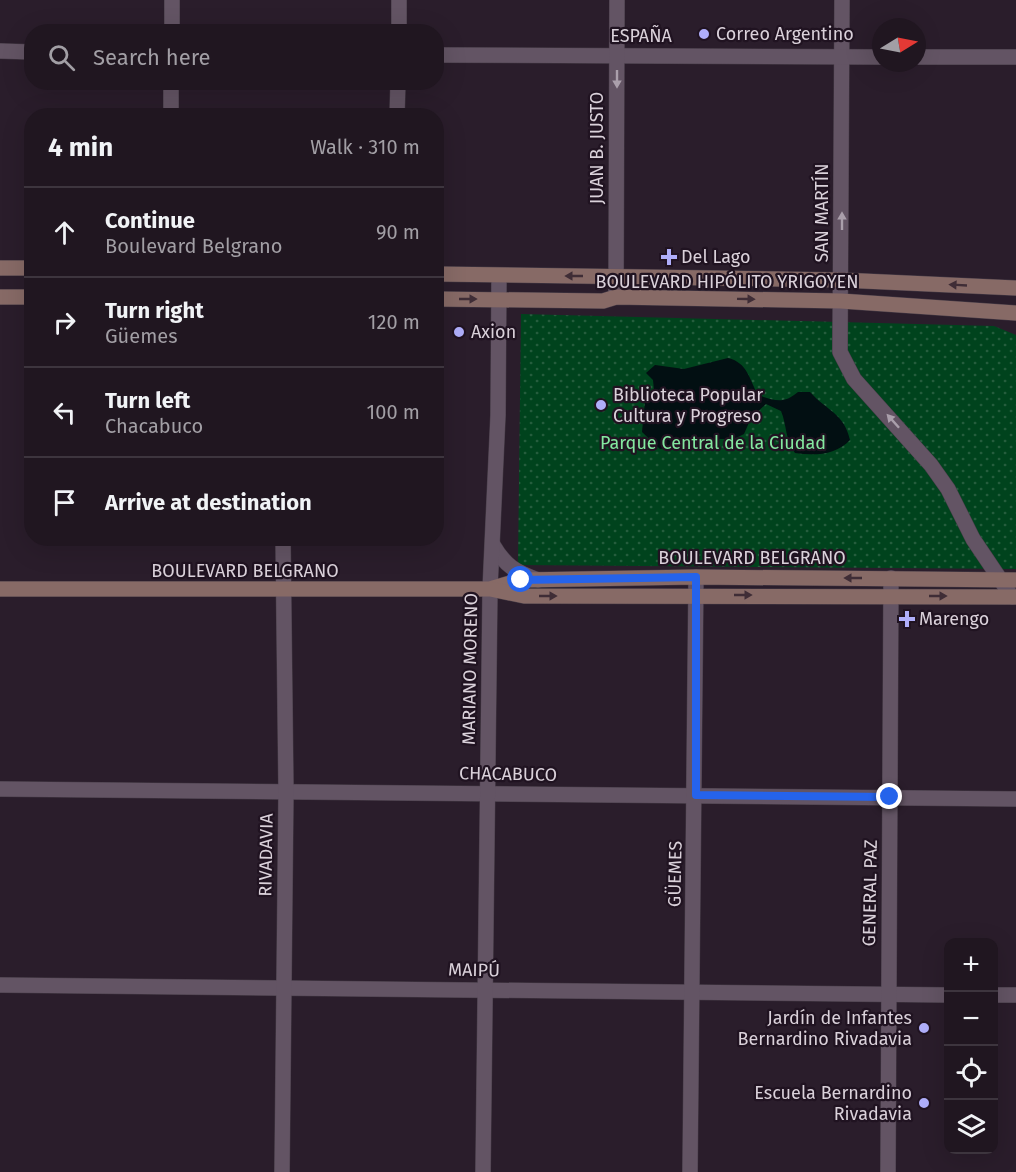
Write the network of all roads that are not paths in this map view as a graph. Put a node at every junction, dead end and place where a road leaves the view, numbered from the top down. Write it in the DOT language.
graph roads {
  1 [pos="172,0"];
  2 [pos="399,0"];
  3 [pos="617,0"];
  4 [pos="842,0"];
  5 [pos="172,24"];
  6 [pos="399,24"];
  7 [pos="0,51"];
  8 [pos="24,52"];
  9 [pos="444,55"];
  10 [pos="617,56"];
  11 [pos="842,57"];
  12 [pos="872,57"];
  13 [pos="926,57"];
  14 [pos="1016,57"];
  15 [pos="171,90"];
  16 [pos="398,90"];
  17 [pos="171,108"];
  18 [pos="397,108"];
  19 [pos="0,268"];
  20 [pos="24,268"];
  21 [pos="444,274"];
  22 [pos="499,276"];
  23 [pos="615,276"];
  24 [pos="842,280"];
  25 [pos="1016,288"];
  26 [pos="0,297"];
  27 [pos="24,297"];
  28 [pos="616,297"];
  29 [pos="444,299"];
  30 [pos="499,300"];
  31 [pos="841,301"];
  32 [pos="1016,313"];
  33 [pos="493,545"];
  34 [pos="283,546"];
  35 [pos="696,577"];
  36 [pos="891,578"];
  37 [pos="1000,579"];
  38 [pos="538,580"];
  39 [pos="1016,580"];
  40 [pos="0,589"];
  41 [pos="490,589"];
  42 [pos="284,591"];
  43 [pos="696,595"];
  44 [pos="891,596"];
  45 [pos="1014,597"];
  46 [pos="0,789"];
  47 [pos="286,791"];
  48 [pos="487,793"];
  49 [pos="696,795"];
  50 [pos="890,797"];
  51 [pos="1016,799"];
  52 [pos="0,985"];
  53 [pos="284,987"];
  54 [pos="485,990"];
  55 [pos="693,992"];
  56 [pos="888,994"];
  57 [pos="944,995"];
  58 [pos="998,995"];
  59 [pos="1016,995"];
  60 [pos="282,1172"];
  61 [pos="483,1172"];
  62 [pos="690,1172"];
  63 [pos="888,1172"];
  1 -- 5 [label="street"];
  2 -- 6 [label="street"];
  3 -- 10 [label="street, JUAN B. JUSTO"];
  4 -- 11 [label="street, SAN MARTÍN"];
  7 -- 8 [label="street"];
  9 -- 10 [label="street, ESPAÑA"];
  10 -- 11 [label="street, ESPAÑA"];
  10 -- 23 [label="street, JUAN B. JUSTO, one-way"];
  11 -- 12 [label="street, ESPAÑA"];
  24 -- 11 [label="street, SAN MARTÍN, one-way"];
  13 -- 14 [label="street"];
  15 -- 17 [label="street"];
  16 -- 18 [label="street"];
  19 -- 20 [label="street"];
  21 -- 22 [label="street, BOULEVARD HIPÓLITO YRIGOYEN"];
  23 -- 22 [label="street, BOULEVARD HIPÓLITO YRIGOYEN, one-way"];
  22 -- 30 [label="street, MARIANO MORENO"];
  23 -- 24 [label="street, BOULEVARD HIPÓLITO YRIGOYEN"];
  23 -- 28 [label="street, JUAN B. JUSTO"];
  25 -- 24 [label="street, BOULEVARD HIPÓLITO YRIGOYEN, one-way"];
  24 -- 31 [label="street, SAN MARTÍN"];
  26 -- 27 [label="street"];
  28 -- 30 [label="street, BOULEVARD HIPÓLITO YRIGOYEN"];
  28 -- 31 [label="street, BOULEVARD HIPÓLITO YRIGOYEN, one-way"];
  29 -- 30 [label="street, BOULEVARD HIPÓLITO YRIGOYEN, one-way"];
  30 -- 33 [label="street, MARIANO MORENO"];
  31 -- 32 [label="street, BOULEVARD HIPÓLITO YRIGOYEN"];
  37 -- 31 [label="street, SAN MARTÍN, one-way"];
  33 -- 38 [label="street"];
  33 -- 41 [label="street, MARIANO MORENO"];
  34 -- 42 [label="street, RIVADAVIA"];
  36 -- 35 [label="street, BOULEVARD BELGRANO, one-way"];
  35 -- 38 [label="street, BOULEVARD BELGRANO"];
  35 -- 43 [label="street, GÜEMES"];
  36 -- 37 [label="street, BOULEVARD BELGRANO"];
  36 -- 44 [label="street, GENERAL PAZ"];
  37 -- 39 [label="street, BOULEVARD BELGRANO"];
  37 -- 45 [label="street, SAN MARTÍN"];
  38 -- 41 [label="street, BOULEVARD BELGRANO"];
  40 -- 42 [label="street, BOULEVARD BELGRANO"];
  41 -- 42 [label="street, BOULEVARD BELGRANO"];
  41 -- 43 [label="street, BOULEVARD BELGRANO, one-way"];
  41 -- 48 [label="street, MARIANO MORENO"];
  42 -- 47 [label="street, RIVADAVIA"];
  43 -- 44 [label="street, BOULEVARD BELGRANO, one-way"];
  43 -- 49 [label="street, GÜEMES"];
  44 -- 45 [label="street, BOULEVARD BELGRANO, one-way"];
  44 -- 50 [label="street, GENERAL PAZ"];
  46 -- 47 [label="street, CHACABUCO"];
  47 -- 48 [label="street, CHACABUCO"];
  47 -- 53 [label="street, RIVADAVIA"];
  48 -- 49 [label="street, CHACABUCO"];
  48 -- 54 [label="street, MARIANO MORENO"];
  49 -- 50 [label="street, CHACABUCO"];
  49 -- 55 [label="street, GÜEMES"];
  50 -- 51 [label="street, CHACABUCO"];
  50 -- 56 [label="street, GENERAL PAZ"];
  52 -- 53 [label="street, MAIPÚ"];
  53 -- 54 [label="street, MAIPÚ"];
  53 -- 60 [label="street, RIVADAVIA"];
  54 -- 55 [label="street, MAIPÚ"];
  54 -- 61 [label="street, MARIANO MORENO"];
  55 -- 56 [label="street, MAIPÚ"];
  55 -- 62 [label="street, GÜEMES"];
  56 -- 57 [label="street, MAIPÚ"];
  56 -- 63 [label="street, GENERAL PAZ"];
  58 -- 59 [label="street"];
}
